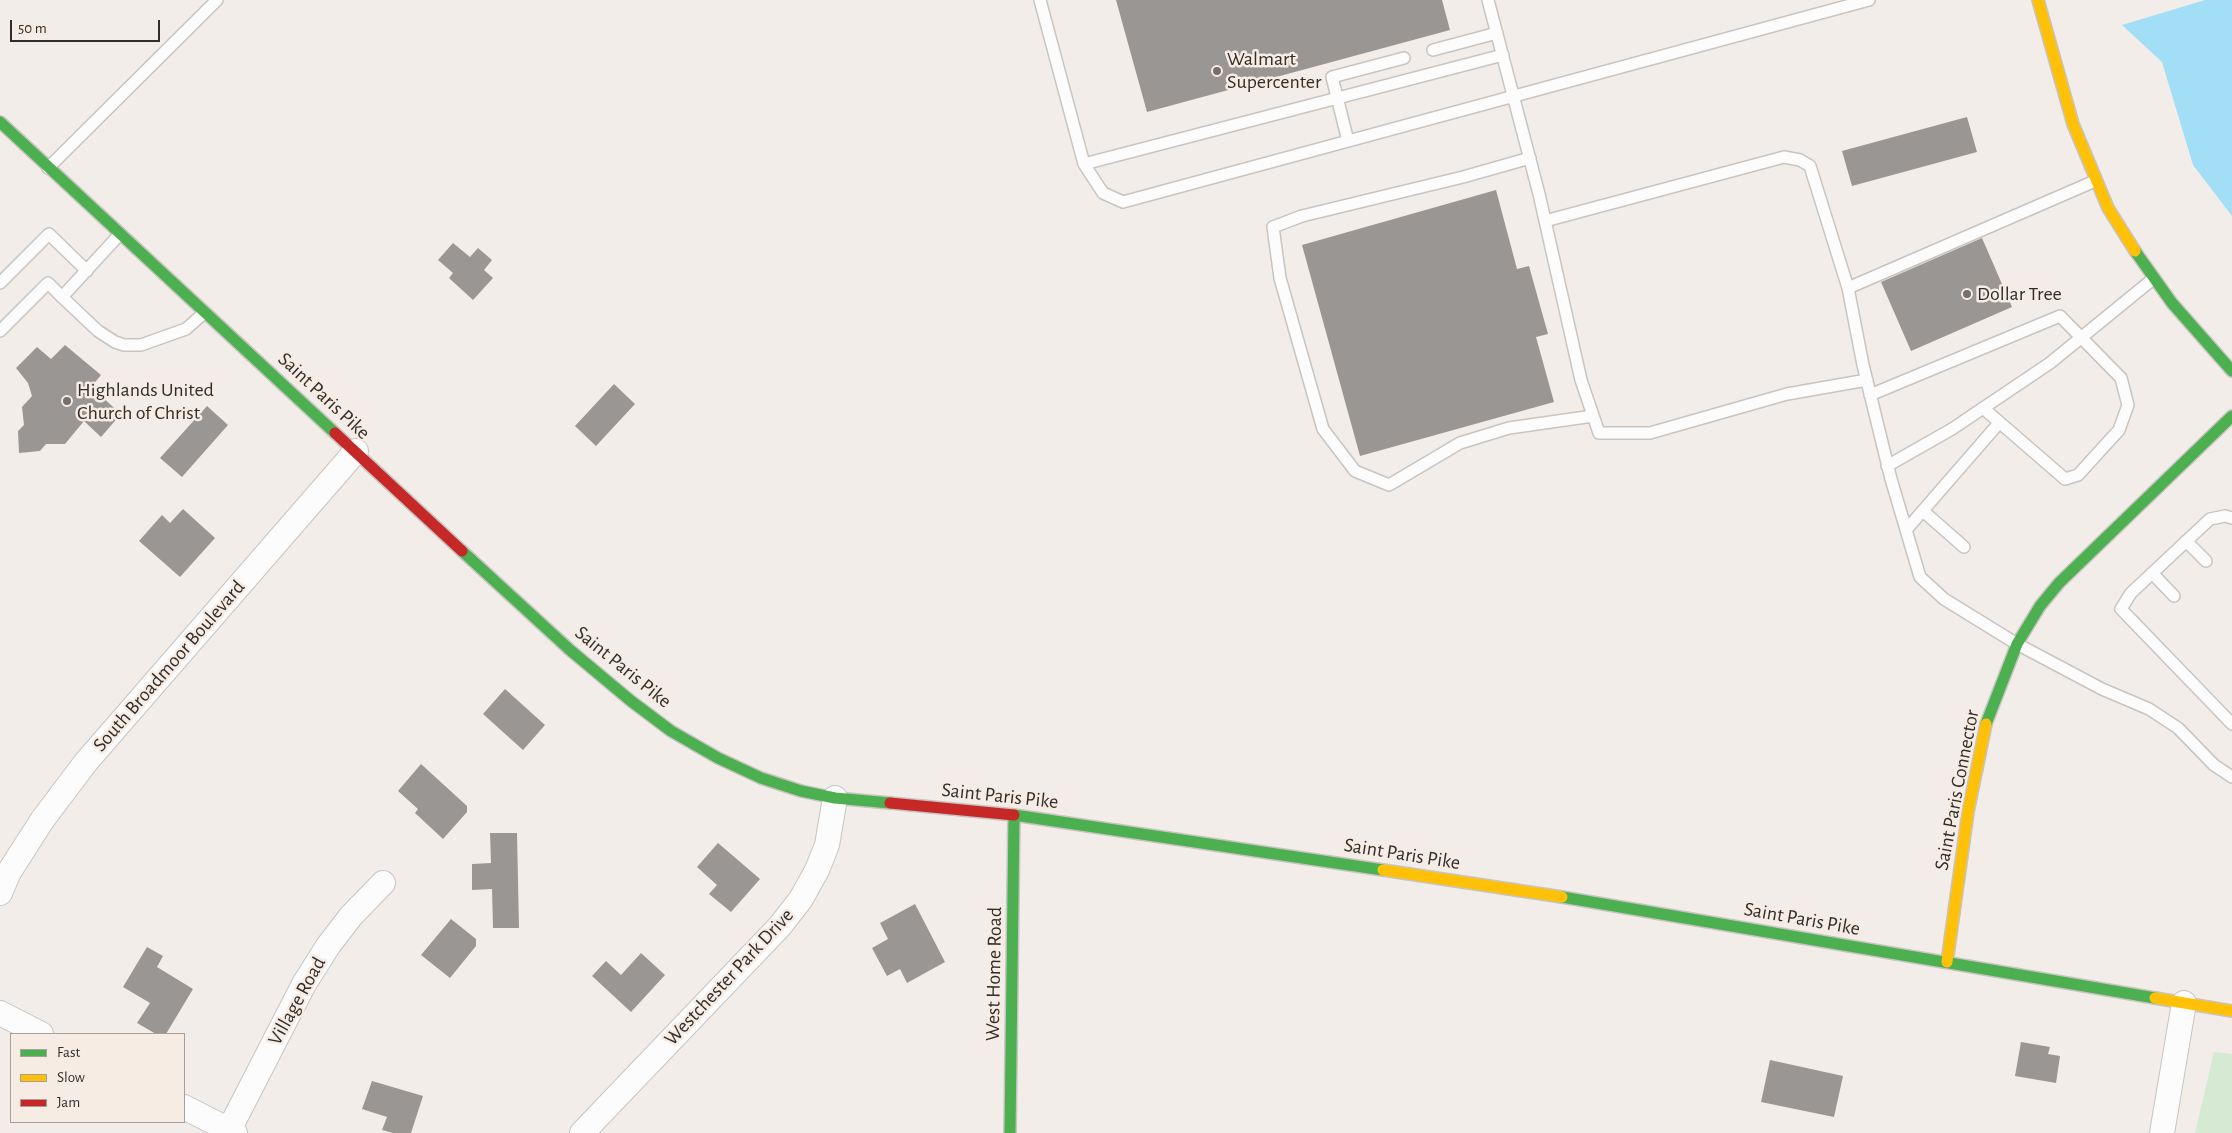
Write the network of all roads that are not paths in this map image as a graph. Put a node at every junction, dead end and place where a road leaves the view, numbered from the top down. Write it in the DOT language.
graph roads {
  1 [pos="1040,0"];
  2 [pos="1488,0"];
  3 [pos="1869,0"];
  4 [pos="2038,0"];
  5 [pos="213,1"];
  6 [pos="1497,34"];
  7 [pos="1433,50"];
  8 [pos="1503,55"];
  9 [pos="1404,58"];
  10 [pos="1514,96"];
  11 [pos="1337,98"];
  12 [pos="0,122"];
  13 [pos="1348,141"];
  14 [pos="1530,158"];
  15 [pos="1084,164"];
  16 [pos="48,168"];
  17 [pos="2095,180"];
  18 [pos="1545,221"];
  19 [pos="120,234"];
  20 [pos="87,271"];
  21 [pos="2153,279"];
  22 [pos="0,283"];
  23 [pos="1848,288"];
  24 [pos="62,297"];
  25 [pos="205,313"];
  26 [pos="0,331"];
  27 [pos="2081,338"];
  28 [pos="2232,371"];
  29 [pos="1867,380"];
  30 [pos="1870,395"];
  31 [pos="1983,408"];
  32 [pos="1593,416"];
  33 [pos="2232,416"];
  34 [pos="2000,423"];
  35 [pos="356,451"];
  36 [pos="1887,466"];
  37 [pos="1923,511"];
  38 [pos="2232,518"];
  39 [pos="1906,530"];
  40 [pos="2186,541"];
  41 [pos="1964,547"];
  42 [pos="2206,560"];
  43 [pos="2152,573"];
  44 [pos="2174,596"];
  45 [pos="2017,644"];
  46 [pos="2232,724"];
  47 [pos="2232,777"];
  48 [pos="835,798"];
  49 [pos="1014,815"];
  50 [pos="3,878"];
  51 [pos="383,883"];
  52 [pos="1946,962"];
  53 [pos="2184,1003"];
  54 [pos="2232,1011"];
  55 [pos="0,1014"];
  56 [pos="39,1033"];
  57 [pos="185,1108"];
  58 [pos="232,1132"];
  59 [pos="582,1133"];
  60 [pos="1010,1133"];
  61 [pos="2162,1133"];
  1 -- 15 [label="lane"];
  2 -- 6 [label="lane"];
  3 -- 10 [label="lane"];
  4 -- 17 [label="street"];
  5 -- 16 [label="lane"];
  6 -- 7 [label="lane"];
  6 -- 8 [label="lane"];
  8 -- 10 [label="lane"];
  8 -- 11 [label="lane"];
  9 -- 11 [label="lane"];
  10 -- 13 [label="lane"];
  10 -- 14 [label="lane"];
  11 -- 13 [label="lane"];
  11 -- 15 [label="lane"];
  12 -- 16 [label="street, Saint Paris Pike"];
  13 -- 15 [label="lane"];
  14 -- 18 [label="lane"];
  14 -- 32 [label="lane"];
  16 -- 19 [label="street, Saint Paris Pike"];
  17 -- 21 [label="street"];
  17 -- 23 [label="lane"];
  18 -- 23 [label="lane"];
  18 -- 32 [label="lane"];
  19 -- 20 [label="lane"];
  19 -- 25 [label="street, Saint Paris Pike"];
  20 -- 22 [label="lane"];
  20 -- 24 [label="lane"];
  21 -- 27 [label="lane"];
  21 -- 28 [label="street"];
  23 -- 29 [label="lane"];
  24 -- 25 [label="lane"];
  24 -- 26 [label="lane"];
  25 -- 35 [label="street, Saint Paris Pike"];
  27 -- 30 [label="lane"];
  27 -- 31 [label="lane"];
  27 -- 34 [label="lane"];
  29 -- 30 [label="lane"];
  29 -- 32 [label="lane"];
  30 -- 36 [label="lane"];
  31 -- 34 [label="lane"];
  31 -- 36 [label="lane"];
  33 -- 45 [label="street, Saint Paris Connector"];
  34 -- 37 [label="lane"];
  35 -- 48 [label="street, Saint Paris Pike"];
  35 -- 50 [label="street, South Broadmoor Boulevard"];
  36 -- 39 [label="lane"];
  37 -- 39 [label="lane"];
  37 -- 41 [label="lane"];
  38 -- 40 [label="lane"];
  39 -- 45 [label="lane"];
  40 -- 42 [label="lane"];
  40 -- 43 [label="lane"];
  43 -- 44 [label="lane"];
  43 -- 46 [label="lane"];
  45 -- 47 [label="lane"];
  45 -- 52 [label="street, Saint Paris Connector"];
  48 -- 49 [label="street, Saint Paris Pike"];
  48 -- 59 [label="street, Westchester Park Drive"];
  49 -- 52 [label="street, Saint Paris Pike"];
  49 -- 60 [label="street, West Home Road"];
  51 -- 58 [label="street, Village Road"];
  52 -- 53 [label="street, Saint Paris Pike"];
  53 -- 54 [label="street, Saint Paris Pike"];
  53 -- 61 [label="street"];
  55 -- 56 [label="street"];
  57 -- 58 [label="street"];
}
